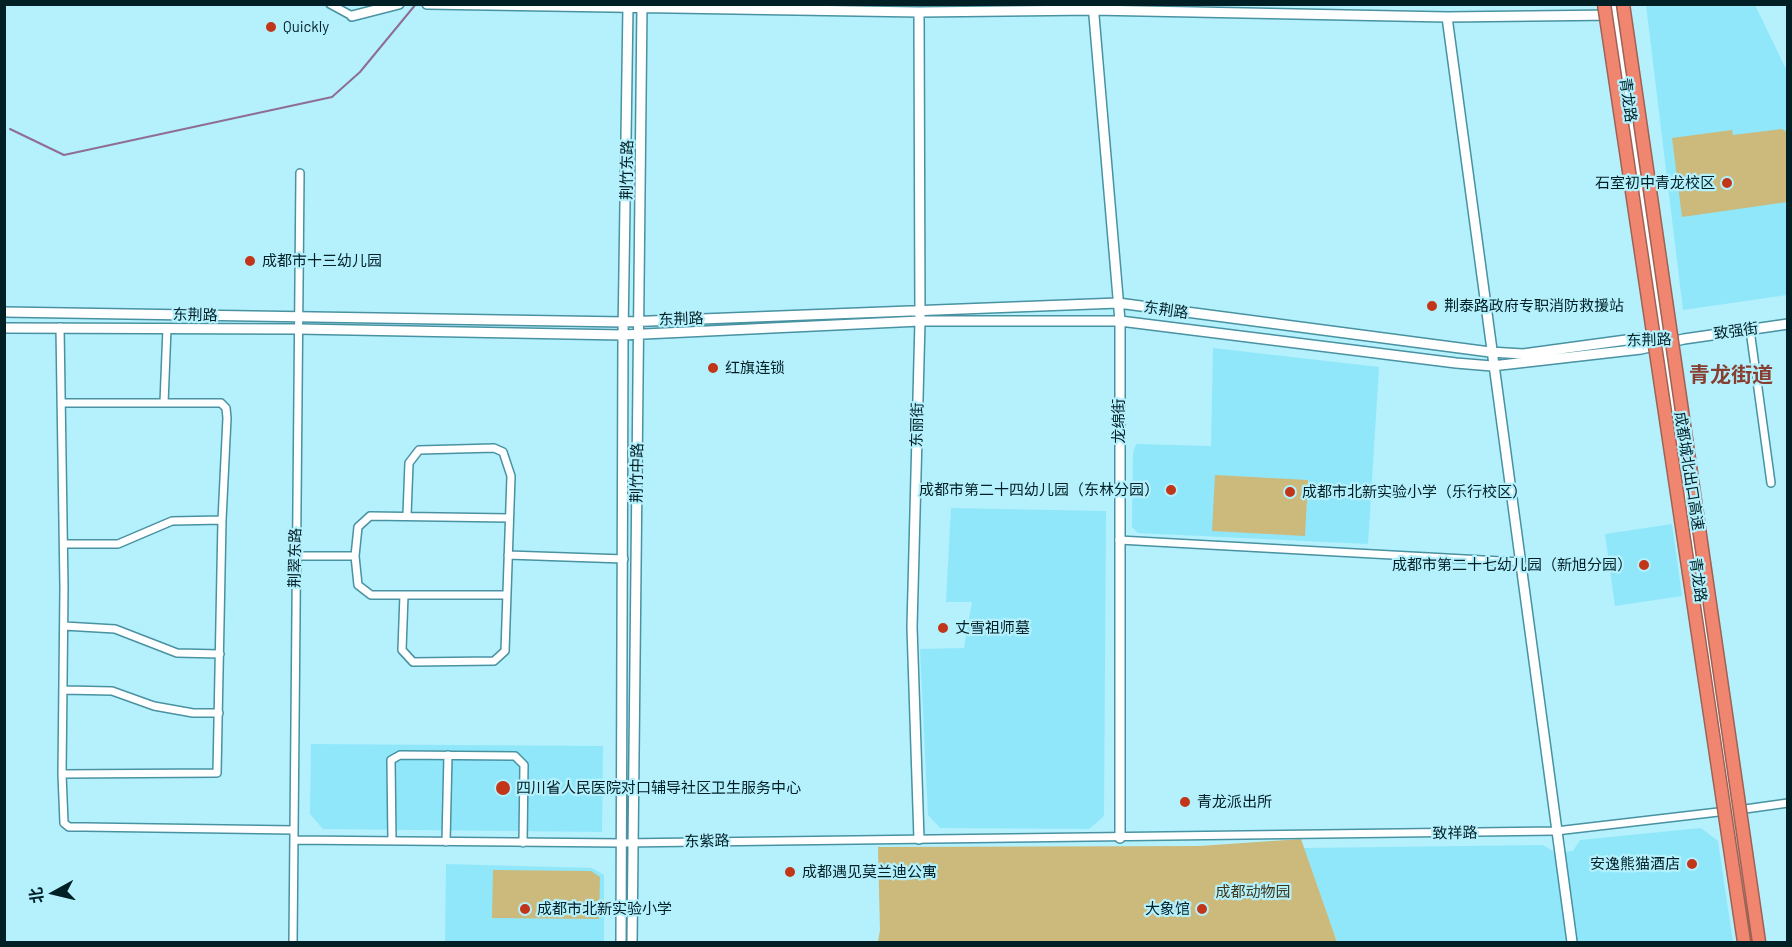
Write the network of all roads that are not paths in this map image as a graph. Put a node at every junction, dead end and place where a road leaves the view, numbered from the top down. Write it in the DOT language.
graph roads {
  1 [pos="330,4"];
  2 [pos="399,4"];
  3 [pos="427,4"];
  4 [pos="1605,4"];
  5 [pos="642,6"];
  6 [pos="628,7"];
  7 [pos="1093,7"];
  8 [pos="1617,8"];
  9 [pos="919,12"];
  10 [pos="352,16"];
  11 [pos="1447,16"];
  12 [pos="300,173"];
  13 [pos="1118,303"];
  14 [pos="4,312"];
  15 [pos="920,316"];
  16 [pos="298,317"];
  17 [pos="639,321"];
  18 [pos="1120,321"];
  19 [pos="624,322"];
  20 [pos="1788,324"];
  21 [pos="60,327"];
  22 [pos="4,328"];
  23 [pos="167,328"];
  24 [pos="299,329"];
  25 [pos="1750,330"];
  26 [pos="638,334"];
  27 [pos="623,335"];
  28 [pos="1684,339"];
  29 [pos="1663,341"];
  30 [pos="1490,352"];
  31 [pos="1492,366"];
  32 [pos="61,403"];
  33 [pos="164,403"];
  34 [pos="1771,483"];
  35 [pos="407,515"];
  36 [pos="509,518"];
  37 [pos="222,520"];
  38 [pos="1119,540"];
  39 [pos="63,544"];
  40 [pos="508,555"];
  41 [pos="295,556"];
  42 [pos="355,556"];
  43 [pos="624,559"];
  44 [pos="1519,562"];
  45 [pos="404,595"];
  46 [pos="506,595"];
  47 [pos="64,626"];
  48 [pos="220,654"];
  49 [pos="64,690"];
  50 [pos="219,712"];
  51 [pos="448,755"];
  52 [pos="62,774"];
  53 [pos="1788,803"];
  54 [pos="1732,810"];
  55 [pos="294,830"];
  56 [pos="1556,831"];
  57 [pos="1120,838"];
  58 [pos="919,839"];
  59 [pos="294,840"];
  60 [pos="392,841"];
  61 [pos="633,842"];
  62 [pos="446,843"];
  63 [pos="524,843"];
  64 [pos="622,843"];
  65 [pos="293,942"];
  66 [pos="621,942"];
  67 [pos="632,942"];
  68 [pos="1572,942"];
  69 [pos="1744,942"];
  70 [pos="1752,942"];
  71 [pos="1759,942"];
  1 -- 10 [label="street"];
  2 -- 10 [label="street"];
  3 -- 6 [label="street"];
  4 -- 69 [label="highway, 成都城北出口高速, bridge"];
  5 -- 6 [label="street"];
  5 -- 9 [label="street"];
  5 -- 17 [label="street, 荆竹中路"];
  6 -- 19 [label="street, 荆竹东路"];
  7 -- 9 [label="street"];
  7 -- 11 [label="street"];
  7 -- 13 [label="street, 龙绵街"];
  8 -- 11 [label="street"];
  8 -- 29 [label="street, 青龙路"];
  8 -- 71 [label="highway, 成都城北出口高速, bridge"];
  9 -- 15 [label="street, 东丽街"];
  11 -- 30 [label="street"];
  12 -- 16 [label="street, 荆翠东路"];
  13 -- 15 [label="street, 东荆路"];
  13 -- 18 [label="street, 龙绵街"];
  13 -- 30 [label="street, 东荆路"];
  14 -- 16 [label="street, 东荆路"];
  15 -- 17 [label="street, 东荆路"];
  15 -- 18 [label="street, 东荆路"];
  15 -- 26 [label="street, 东荆路"];
  15 -- 58 [label="street, 东丽街"];
  16 -- 19 [label="street, 东荆路"];
  16 -- 24 [label="street, 荆翠东路"];
  17 -- 19 [label="street, 东荆路"];
  17 -- 26 [label="street, 荆竹中路"];
  18 -- 31 [label="street, 东荆路"];
  18 -- 38 [label="street, 龙绵街"];
  19 -- 27 [label="street, 荆竹东路"];
  20 -- 25 [label="street, 致强街"];
  21 -- 22 [label="street, 东荆路"];
  21 -- 23 [label="street, 东荆路"];
  21 -- 32 [label="street"];
  23 -- 24 [label="street, 东荆路"];
  23 -- 33 [label="street"];
  24 -- 27 [label="street, 东荆路"];
  24 -- 41 [label="street, 荆翠东路"];
  25 -- 28 [label="street, 致强街"];
  25 -- 34 [label="street"];
  26 -- 27 [label="street, 东荆路"];
  26 -- 61 [label="street, 荆竹中路"];
  27 -- 43 [label="street, 荆竹中路"];
  28 -- 29 [label="street, 东荆路"];
  29 -- 30 [label="street, 东荆路"];
  29 -- 31 [label="street, 东荆路"];
  29 -- 54 [label="street, 青龙路"];
  30 -- 31 [label="street"];
  31 -- 44 [label="street"];
  32 -- 33 [label="street"];
  32 -- 39 [label="street"];
  33 -- 37 [label="street"];
  35 -- 36 [label="street"];
  35 -- 36 [label="street"];
  35 -- 42 [label="street"];
  36 -- 40 [label="street"];
  37 -- 39 [label="street"];
  37 -- 48 [label="street"];
  38 -- 44 [label="street"];
  38 -- 57 [label="street, 龙绵街"];
  39 -- 47 [label="street"];
  40 -- 43 [label="street"];
  40 -- 46 [label="street"];
  41 -- 42 [label="street"];
  41 -- 55 [label="street, 荆翠东路"];
  42 -- 45 [label="street"];
  43 -- 64 [label="street, 荆竹中路"];
  44 -- 56 [label="street"];
  45 -- 46 [label="street"];
  45 -- 46 [label="street"];
  47 -- 48 [label="street"];
  47 -- 49 [label="street"];
  48 -- 50 [label="street"];
  49 -- 50 [label="street"];
  49 -- 52 [label="street"];
  50 -- 52 [label="street"];
  51 -- 60 [label="street"];
  51 -- 62 [label="street"];
  51 -- 63 [label="street"];
  52 -- 55 [label="street"];
  53 -- 54 [label="street, 致祥路"];
  54 -- 56 [label="street, 致祥路"];
  54 -- 70 [label="street, 青龙路"];
  55 -- 59 [label="street, 荆翠东路"];
  56 -- 57 [label="street, 致祥路"];
  56 -- 68 [label="street"];
  57 -- 58 [label="street, 东紫路"];
  58 -- 61 [label="street, 东紫路"];
  59 -- 60 [label="street, 东紫路"];
  59 -- 65 [label="street, 荆翠东路"];
  60 -- 62 [label="street, 东紫路"];
  61 -- 64 [label="street, 东紫路"];
  61 -- 67 [label="street, 荆竹中路"];
  62 -- 63 [label="street, 东紫路"];
  63 -- 64 [label="street, 东紫路"];
  64 -- 66 [label="street, 荆竹中路"];
}
